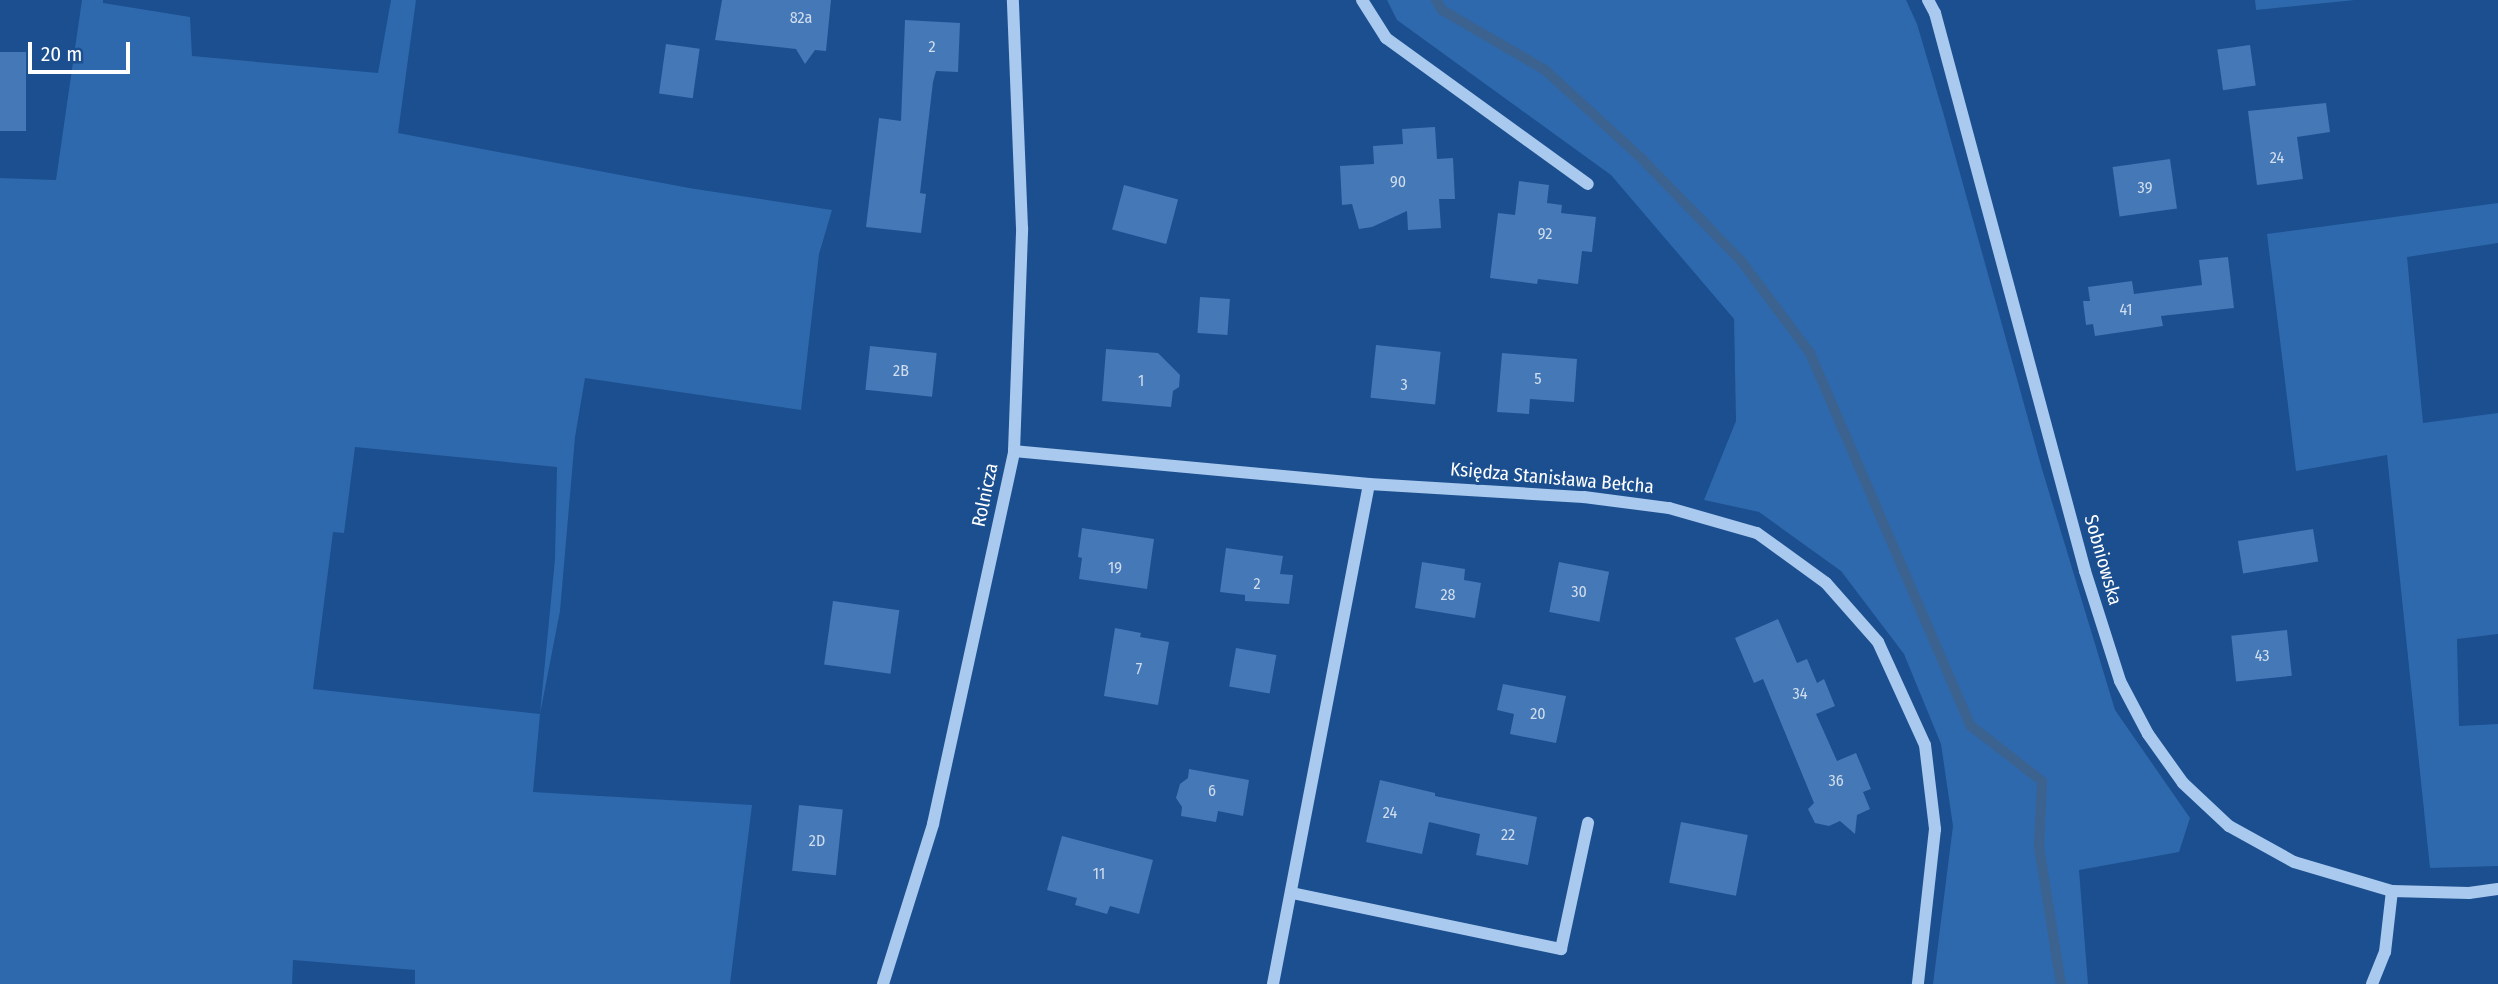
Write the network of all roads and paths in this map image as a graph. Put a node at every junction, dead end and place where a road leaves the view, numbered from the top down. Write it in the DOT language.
graph roads {
  1 [pos="1013,0"];
  2 [pos="1362,0"];
  3 [pos="1928,0"];
  4 [pos="1588,184"];
  5 [pos="1014,451"];
  6 [pos="1369,484"];
  7 [pos="1588,822"];
  8 [pos="2498,888"];
  9 [pos="2392,891"];
  10 [pos="1292,893"];
  11 [pos="883,984"];
  12 [pos="1273,984"];
  13 [pos="1918,984"];
  14 [pos="2372,984"];
  1 -- 5 [label="street, Rolnicza"];
  2 -- 4 [label="street"];
  3 -- 9 [label="street, Sobniowska"];
  5 -- 6 [label="street, Księdza Stanisława Bełcha"];
  5 -- 11 [label="street, Rolnicza"];
  6 -- 10 [label="street"];
  6 -- 13 [label="street, Księdza Stanisława Bełcha"];
  7 -- 10 [label="street"];
  8 -- 9 [label="street, Sobniowska"];
  9 -- 14 [label="street"];
  10 -- 12 [label="street"];
}
